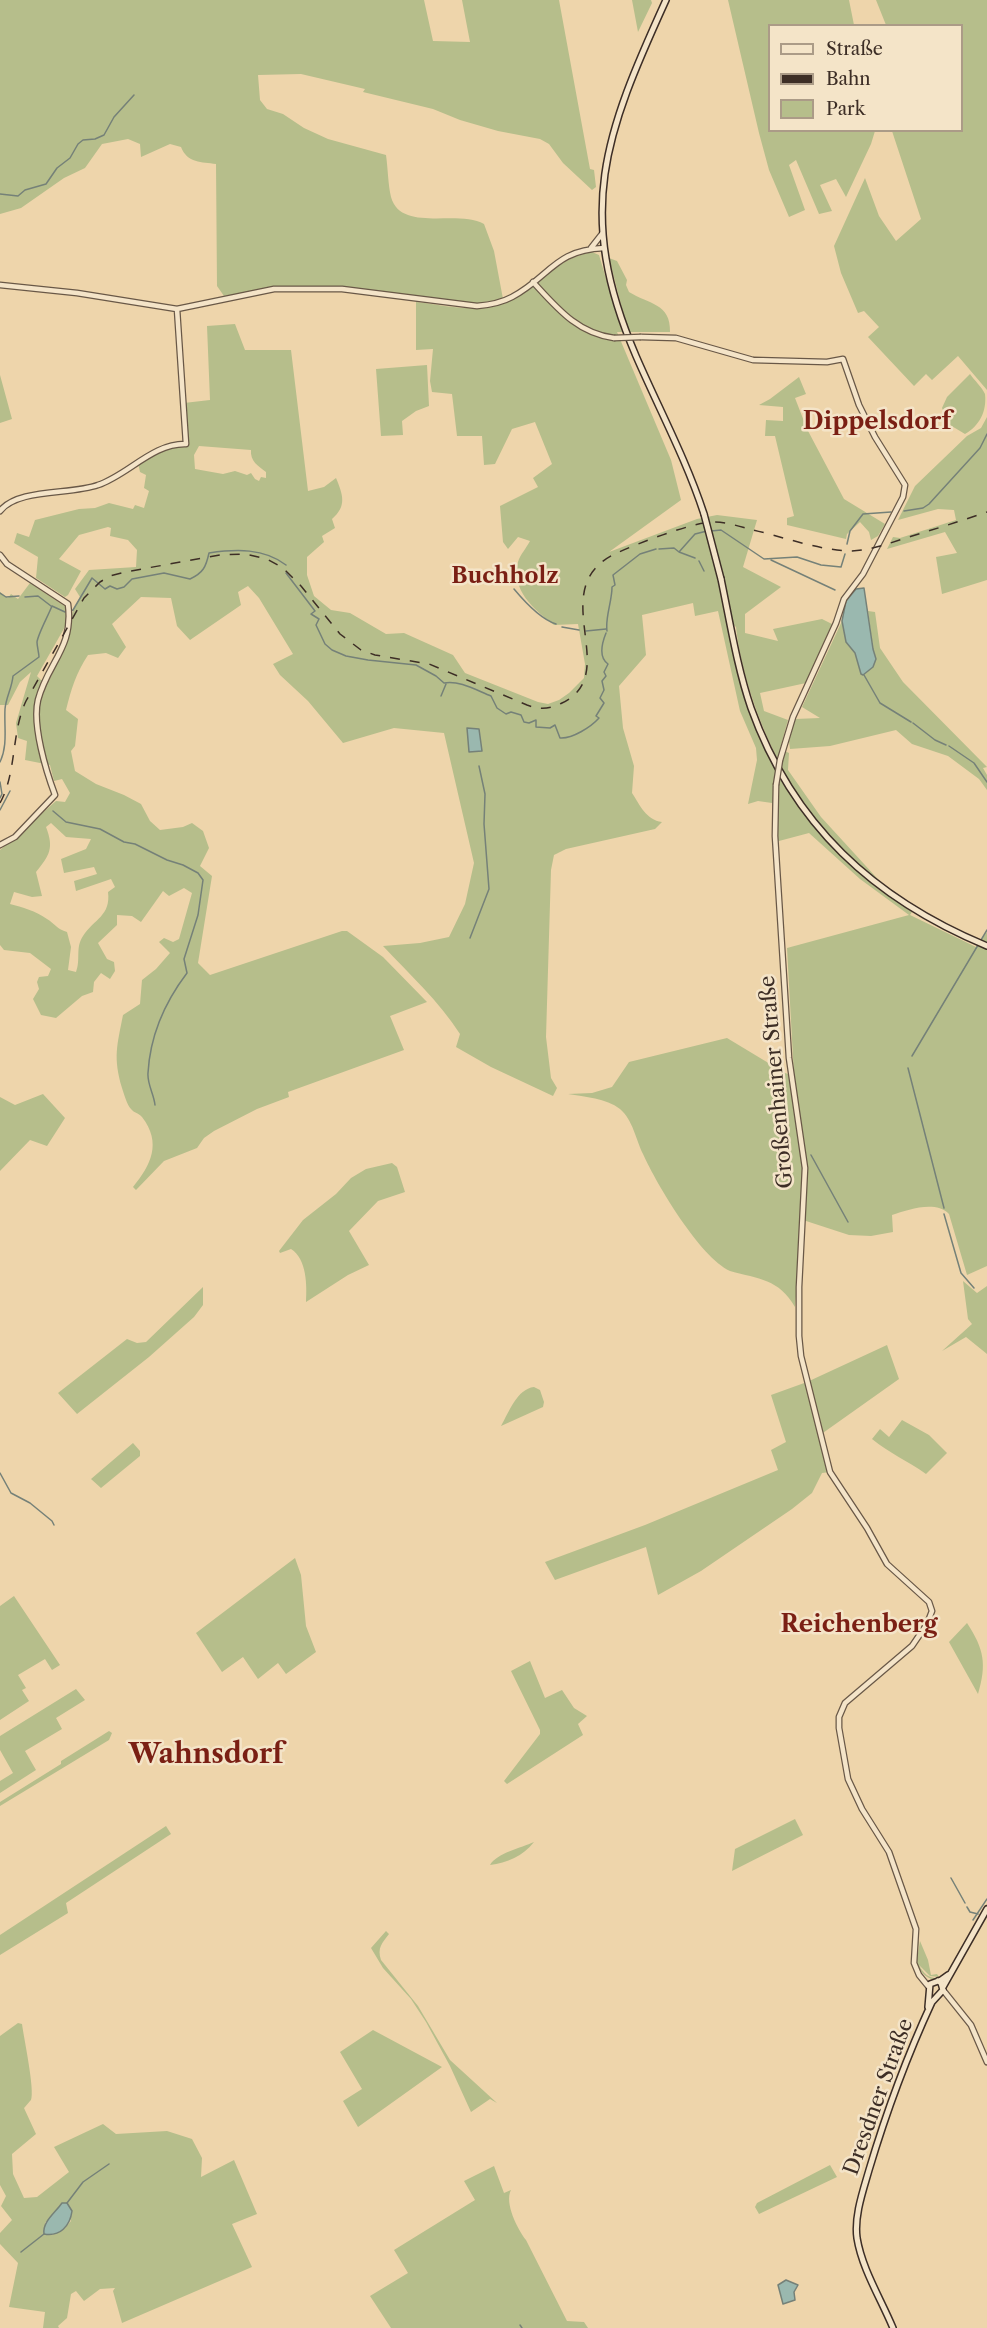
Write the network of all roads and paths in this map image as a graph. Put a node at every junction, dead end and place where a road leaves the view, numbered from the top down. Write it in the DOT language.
graph roads {
  1 [pos="666,0"];
  2 [pos="602,234"];
  3 [pos="591,248"];
  4 [pos="604,248"];
  5 [pos="533,282"];
  6 [pos="0,285"];
  7 [pos="177,309"];
  8 [pos="0,511"];
  9 [pos="0,555"];
  10 [pos="0,845"];
  11 [pos="986,946"];
  12 [pos="987,1909"];
  13 [pos="952,1970"];
  14 [pos="933,1983"];
  15 [pos="941,1992"];
  16 [pos="930,1994"];
  17 [pos="926,2014"];
  18 [pos="987,2062"];
  19 [pos="893,2328"];
  1 -- 2 [label="main road"];
  2 -- 3 [label="street"];
  2 -- 4 [label="main road"];
  3 -- 4 [label="street"];
  3 -- 5 [label="street"];
  4 -- 11 [label="main road, bridge"];
  5 -- 7 [label="street"];
  5 -- 14 [label="street, Großenhainer Straße, bridge"];
  6 -- 7 [label="street"];
  7 -- 8 [label="street"];
  9 -- 10 [label="street"];
  12 -- 13 [label="main road, Dresdner Straße"];
  13 -- 14 [label="main road, Dresdner Straße"];
  13 -- 15 [label="main road, Dresdner Straße"];
  14 -- 15 [label="main road"];
  14 -- 16 [label="main road"];
  15 -- 16 [label="main road"];
  15 -- 17 [label="main road, Dresdner Straße"];
  15 -- 18 [label="street"];
  16 -- 17 [label="main road, Dresdner Straße"];
  17 -- 19 [label="main road, Dresdner Straße"];
}
